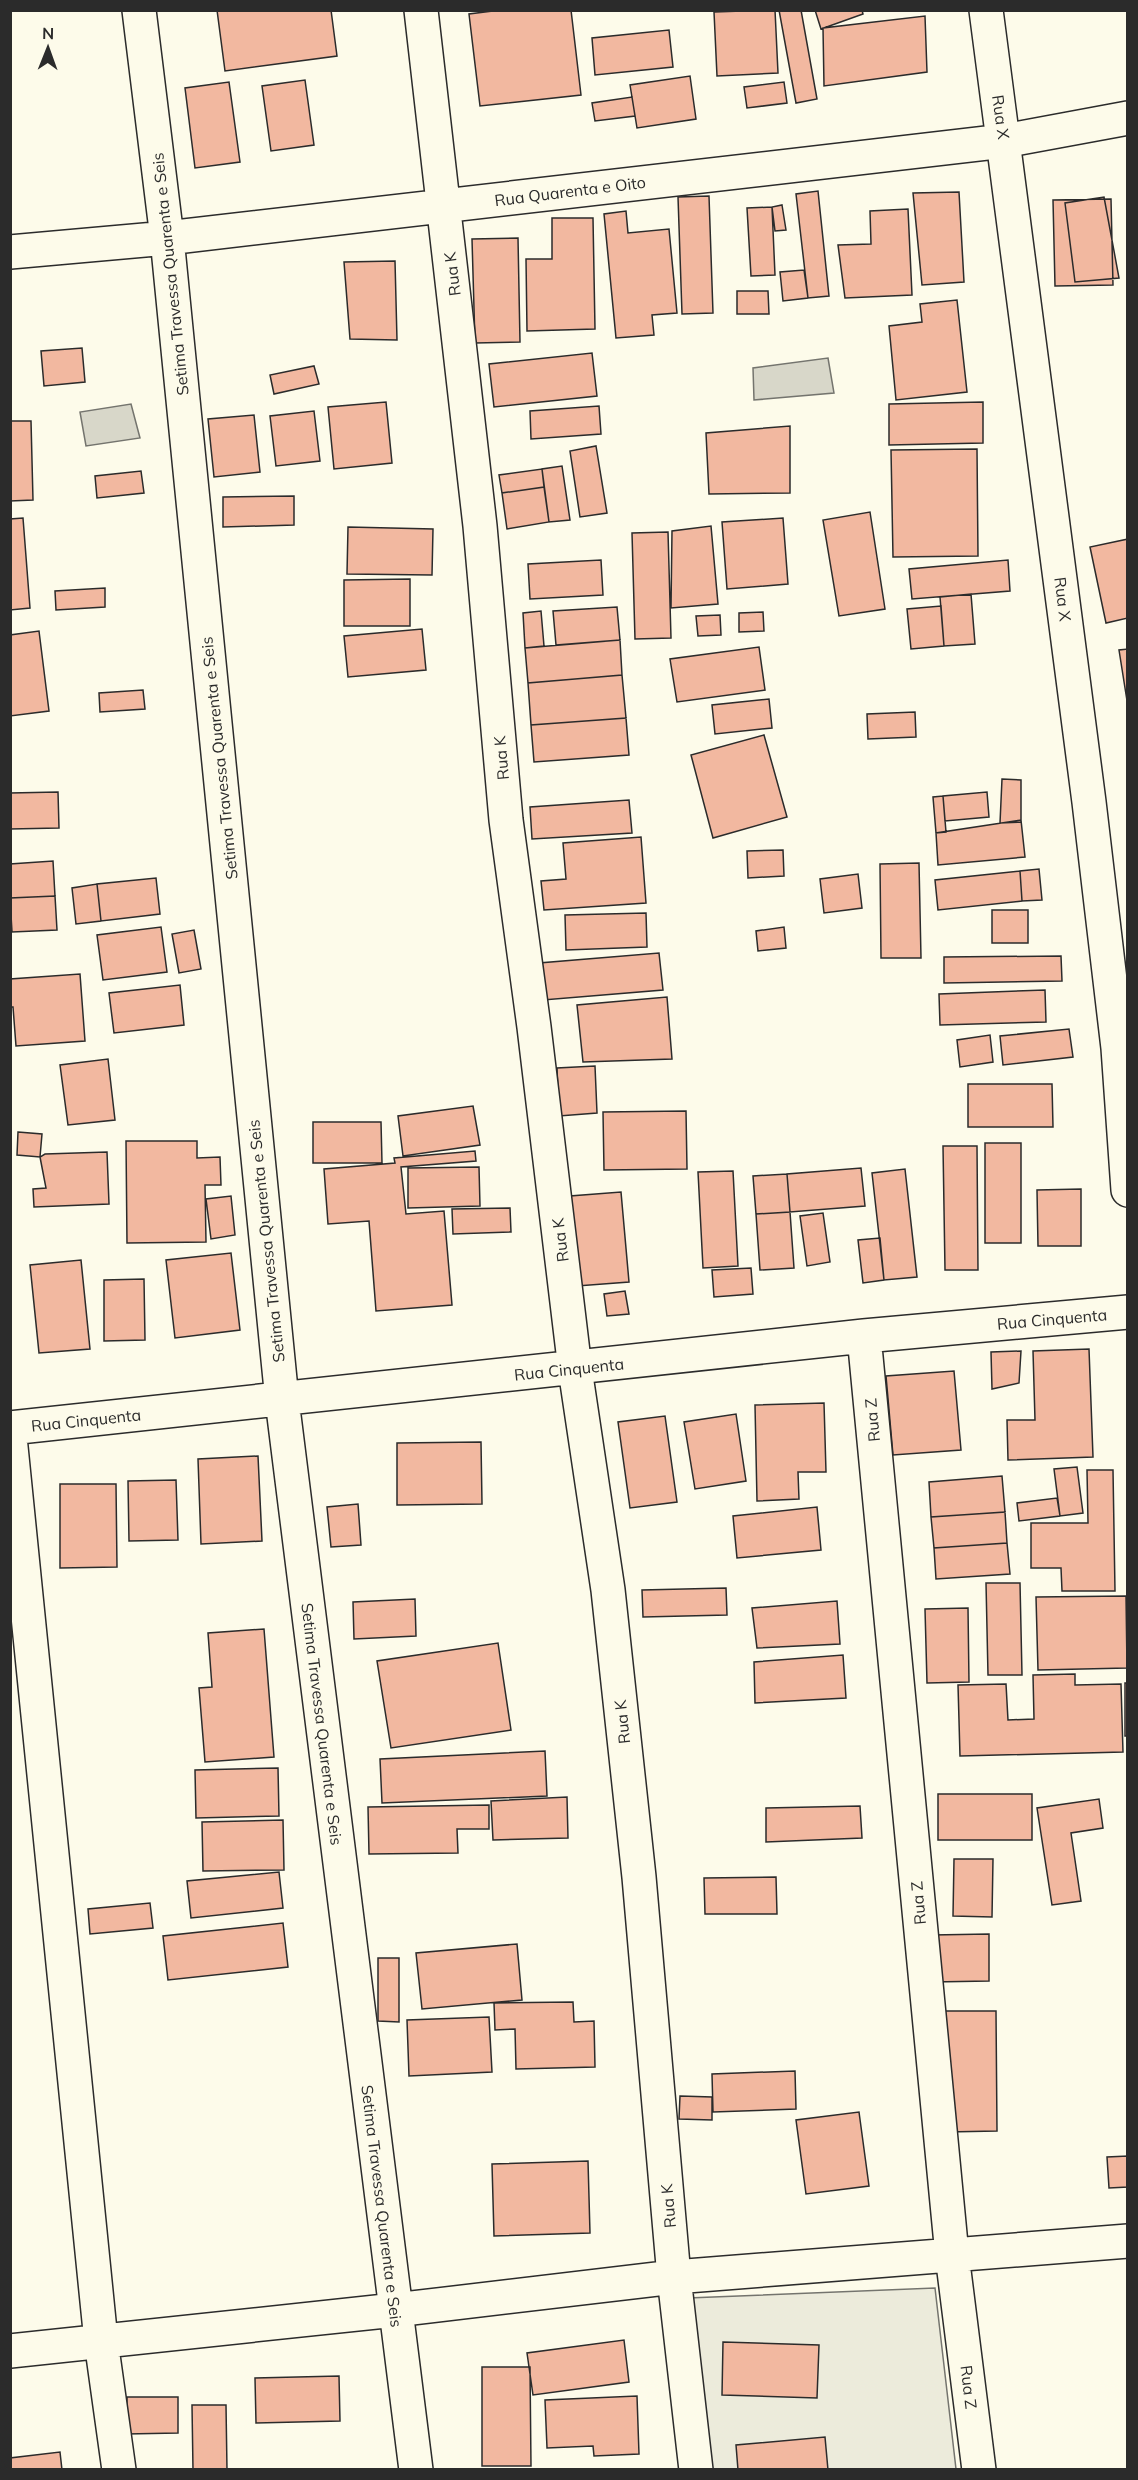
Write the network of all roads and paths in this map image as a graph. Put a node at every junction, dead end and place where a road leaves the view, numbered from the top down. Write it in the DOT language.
graph roads {
  1 [pos="139,10"];
  2 [pos="421,10"];
  3 [pos="986,10"];
  4 [pos="1128,118"];
  5 [pos="1004,141"];
  6 [pos="444,206"];
  7 [pos="167,238"];
  8 [pos="10,252"];
  9 [pos="1128,1190"];
  10 [pos="1128,1312"];
  11 [pos="864,1336"];
  12 [pos="575,1369"];
  13 [pos="282,1400"];
  14 [pos="10,1428"];
  15 [pos="10,1437"];
  16 [pos="1128,2241"];
  17 [pos="952,2255"];
  18 [pos="674,2277"];
  19 [pos="395,2310"];
  20 [pos="101,2341"];
  21 [pos="10,2351"];
  22 [pos="119,2469"];
  23 [pos="416,2469"];
  24 [pos="696,2469"];
  25 [pos="979,2469"];
  1 -- 7 [label="street, Setima Travessa Quarenta e Seis"];
  2 -- 6 [label="street, Rua K"];
  3 -- 5 [label="street, Rua X"];
  4 -- 5 [label="street, Rua Quarenta e Oito"];
  5 -- 6 [label="street, Rua Quarenta e Oito"];
  5 -- 9 [label="street, Rua X"];
  6 -- 7 [label="street, Rua Quarenta e Oito"];
  6 -- 12 [label="street, Rua K"];
  7 -- 8 [label="street, Rua Quarenta e Oito"];
  7 -- 13 [label="street, Setima Travessa Quarenta e Seis"];
  10 -- 11 [label="street, Rua Cinquenta"];
  11 -- 12 [label="street, Rua Cinquenta"];
  11 -- 17 [label="street, Rua Z"];
  12 -- 13 [label="street, Rua Cinquenta"];
  12 -- 18 [label="street, Rua K"];
  13 -- 14 [label="street, Rua Cinquenta"];
  13 -- 19 [label="street, Setima Travessa Quarenta e Seis"];
  15 -- 20 [label="street"];
  16 -- 17 [label="street"];
  17 -- 18 [label="street"];
  17 -- 25 [label="street, Rua Z"];
  18 -- 19 [label="street"];
  18 -- 24 [label="street, Rua K"];
  19 -- 20 [label="street"];
  19 -- 23 [label="street, Setima Travessa Quarenta e Seis"];
  20 -- 21 [label="street"];
  20 -- 22 [label="street"];
}
